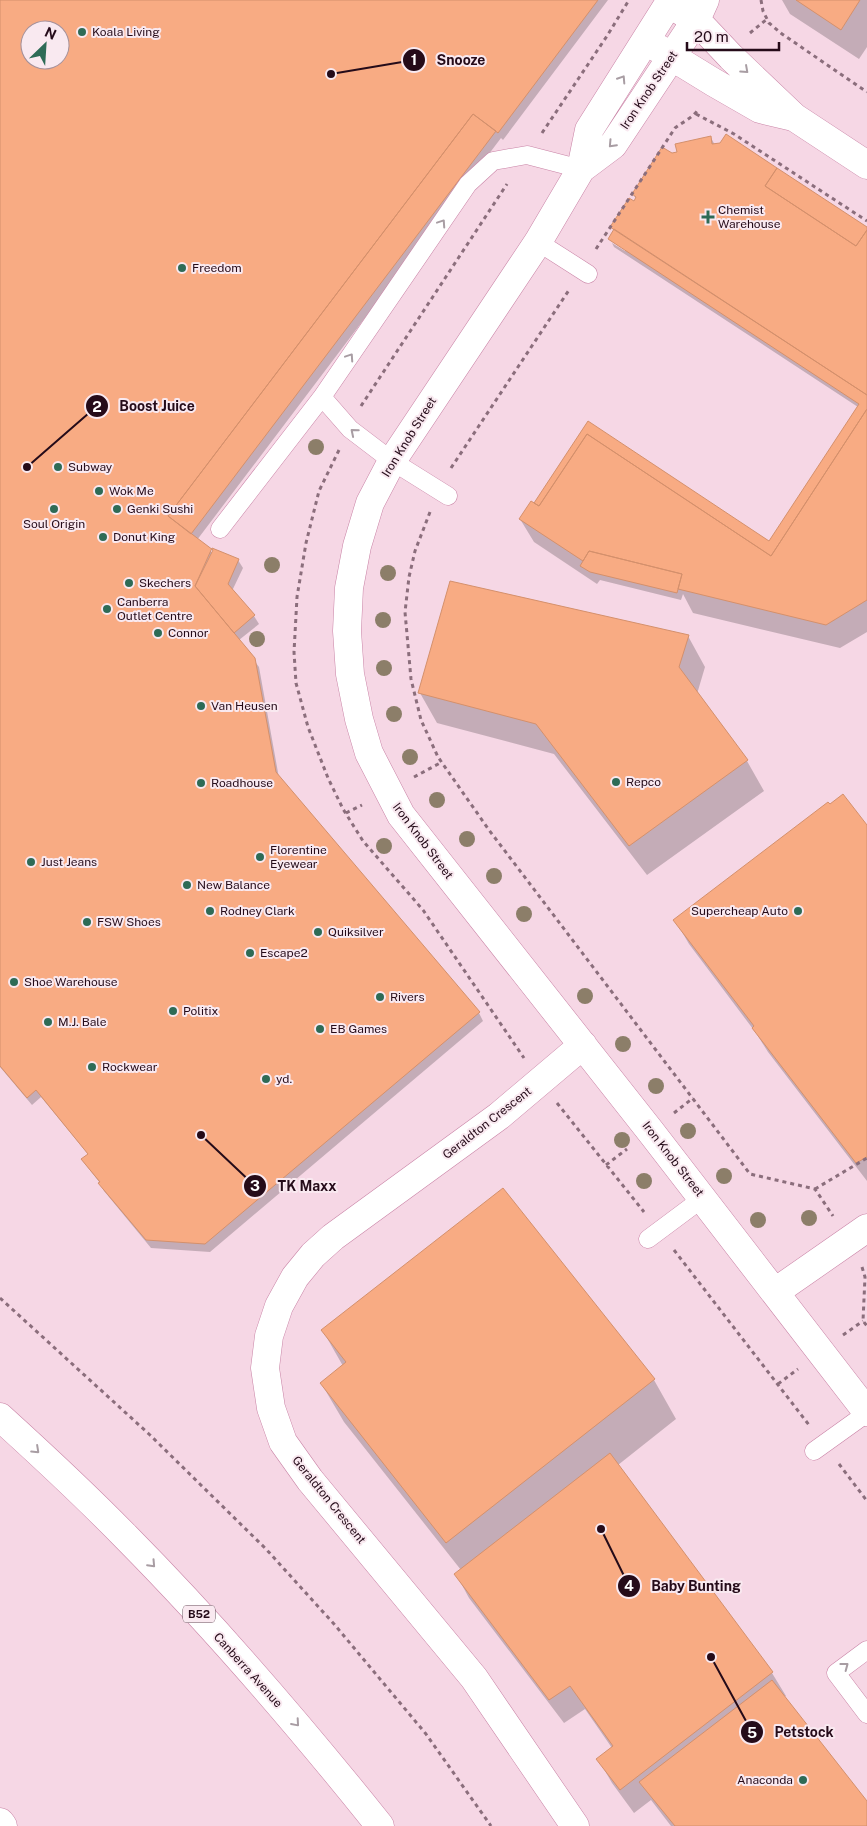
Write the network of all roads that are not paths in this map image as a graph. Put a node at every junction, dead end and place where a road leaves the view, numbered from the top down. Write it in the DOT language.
graph roads {
  1 [pos="670,2"];
  2 [pos="700,10"];
  3 [pos="647,41"];
  4 [pos="672,56"];
  5 [pos="794,117"];
  6 [pos="867,164"];
  7 [pos="581,169"];
  8 [pos="538,242"];
  9 [pos="585,272"];
  10 [pos="322,397"];
  11 [pos="392,461"];
  12 [pos="443,493"];
  13 [pos="220,528"];
  14 [pos="584,1045"];
  15 [pos="703,1198"];
  16 [pos="858,1234"];
  17 [pos="654,1235"];
  18 [pos="775,1292"];
  19 [pos="867,1413"];
  20 [pos="0,1417"];
  21 [pos="819,1448"];
  22 [pos="867,1650"];
  23 [pos="867,1714"];
  24 [pos="0,1822"];
  25 [pos="3,1826"];
  26 [pos="380,1826"];
  27 [pos="575,1826"];
  1 -- 2 [label="main road"];
  1 -- 3 [label="main road, Iron Knob Street"];
  2 -- 4 [label="main road, Iron Knob Street"];
  2 -- 5 [label="main road, one-way"];
  3 -- 4 [label="main road"];
  7 -- 3 [label="main road, Iron Knob Street, one-way"];
  4 -- 5 [label="main road"];
  4 -- 7 [label="main road, Iron Knob Street, one-way"];
  5 -- 6 [label="main road"];
  7 -- 8 [label="main road, Iron Knob Street"];
  10 -- 7 [label="lane, one-way"];
  8 -- 9 [label="lane"];
  8 -- 11 [label="main road, Iron Knob Street"];
  11 -- 10 [label="lane, one-way"];
  10 -- 13 [label="lane"];
  11 -- 12 [label="lane"];
  11 -- 14 [label="main road, Iron Knob Street"];
  14 -- 15 [label="main road, Iron Knob Street"];
  14 -- 27 [label="main road, Geraldton Crescent"];
  15 -- 17 [label="lane"];
  15 -- 18 [label="main road, Iron Knob Street"];
  16 -- 18 [label="main road"];
  18 -- 19 [label="main road, Iron Knob Street"];
  19 -- 21 [label="lane"];
  20 -- 26 [label="main road, Canberra Avenue / B52, one-way"];
  23 -- 22 [label="lane, one-way"];
  24 -- 25 [label="main road"];
}
